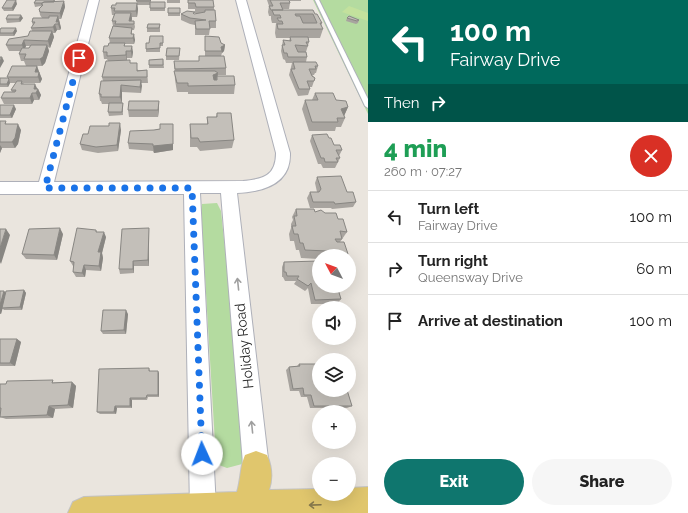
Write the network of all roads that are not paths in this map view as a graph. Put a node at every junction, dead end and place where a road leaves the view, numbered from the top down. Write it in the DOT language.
graph roads {
  1 [pos="94,0"];
  2 [pos="241,0"];
  3 [pos="317,0"];
  4 [pos="368,106"];
  5 [pos="228,186"];
  6 [pos="0,188"];
  7 [pos="45,188"];
  8 [pos="192,188"];
  9 [pos="256,466"];
  10 [pos="368,503"];
  11 [pos="203,508"];
  12 [pos="251,509"];
  13 [pos="84,513"];
  1 -- 7 [label="street"];
  2 -- 5 [label="street"];
  3 -- 4 [label="lane"];
  5 -- 8 [label="street"];
  9 -- 5 [label="street, Holiday Road, one-way"];
  6 -- 7 [label="street"];
  7 -- 8 [label="street"];
  8 -- 11 [label="street"];
  9 -- 12 [label="main road"];
  10 -- 12 [label="main road, one-way"];
  11 -- 12 [label="main road"];
  11 -- 13 [label="main road"];
}
